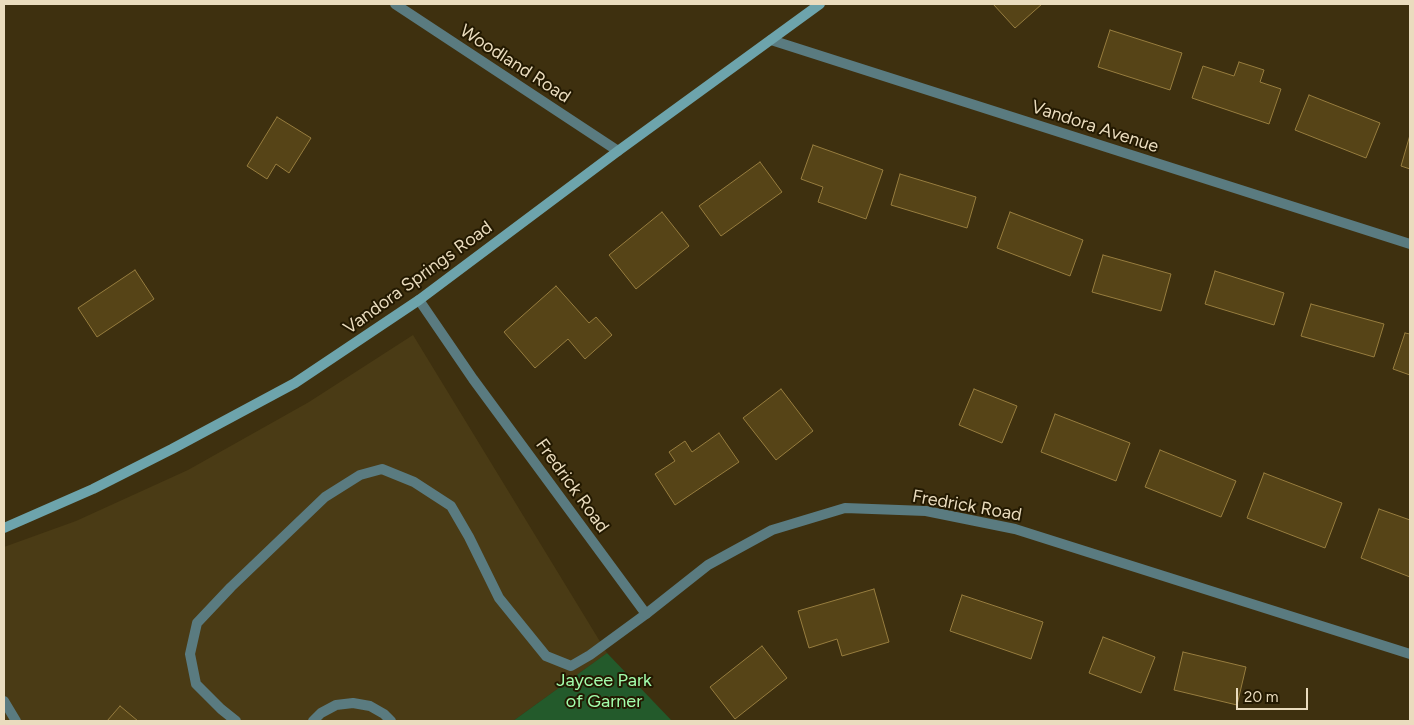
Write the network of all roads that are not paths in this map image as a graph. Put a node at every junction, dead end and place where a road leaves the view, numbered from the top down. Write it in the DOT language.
graph roads {
  1 [pos="395,4"];
  2 [pos="820,4"];
  3 [pos="771,40"];
  4 [pos="618,151"];
  5 [pos="1410,244"];
  6 [pos="419,300"];
  7 [pos="4,528"];
  8 [pos="646,614"];
  9 [pos="1410,654"];
  10 [pos="4,701"];
  11 [pos="16,721"];
  12 [pos="236,721"];
  13 [pos="313,721"];
  14 [pos="391,721"];
  1 -- 4 [label="street, Woodland Road"];
  2 -- 3 [label="street, Vandora Springs Road"];
  3 -- 4 [label="street, Vandora Springs Road"];
  3 -- 5 [label="street, Vandora Avenue"];
  4 -- 6 [label="street, Vandora Springs Road"];
  6 -- 7 [label="street, Vandora Springs Road"];
  6 -- 8 [label="street, Fredrick Road"];
  8 -- 9 [label="street, Fredrick Road"];
  8 -- 12 [label="street"];
  10 -- 11 [label="street"];
  13 -- 14 [label="street"];
}
